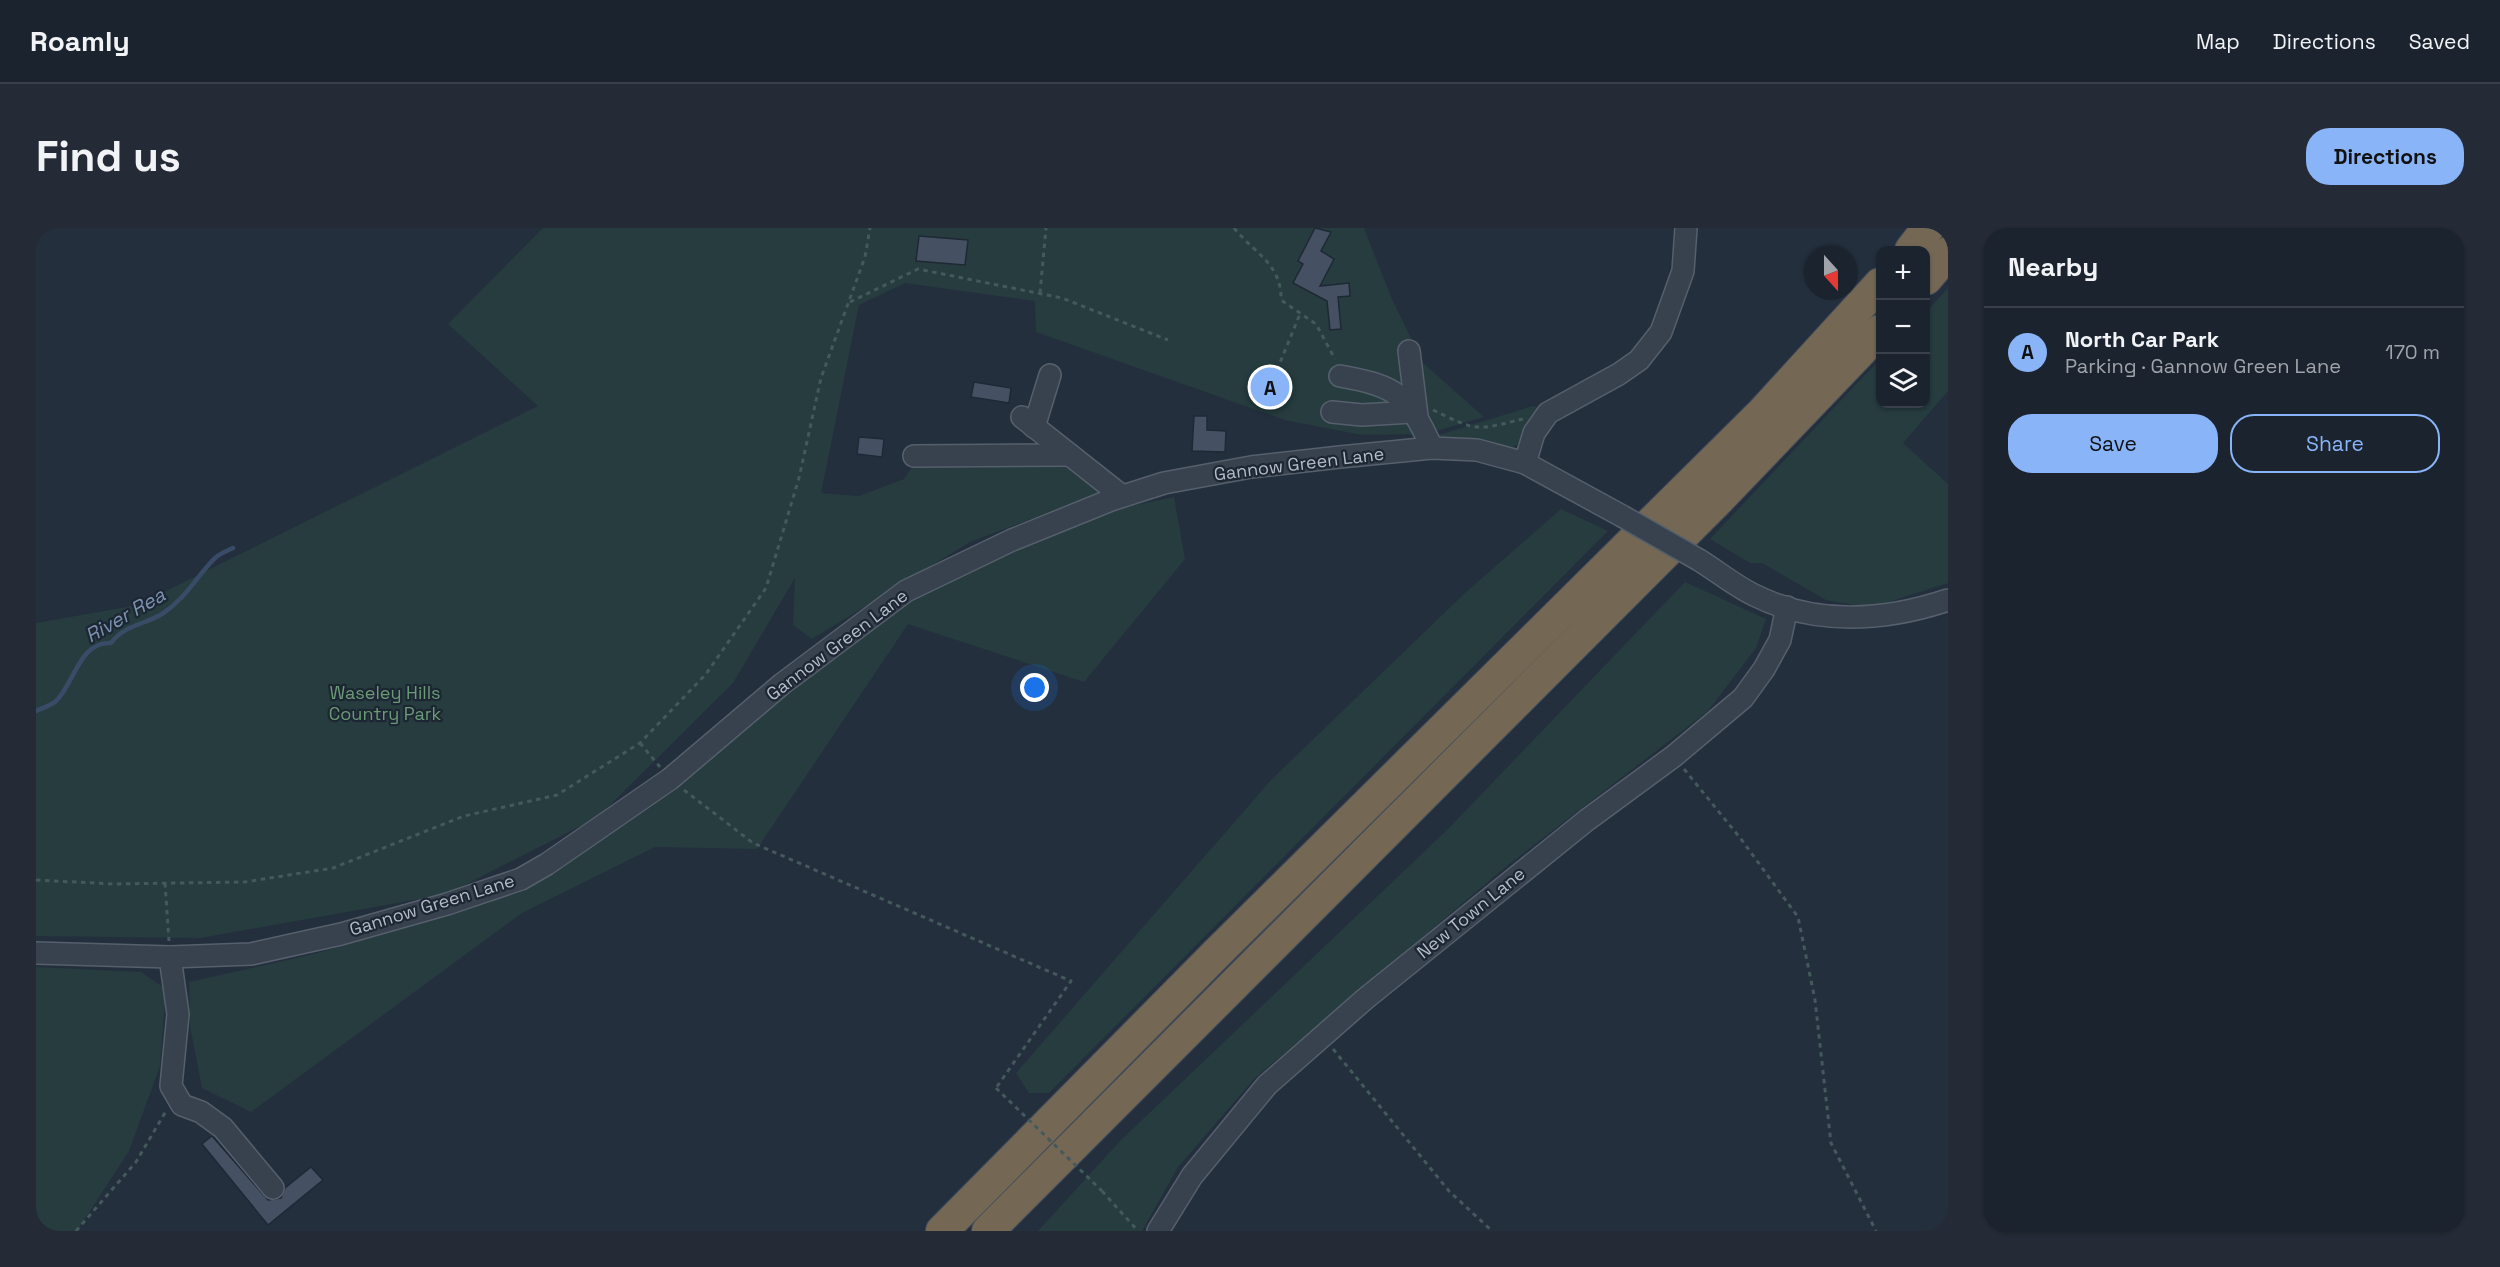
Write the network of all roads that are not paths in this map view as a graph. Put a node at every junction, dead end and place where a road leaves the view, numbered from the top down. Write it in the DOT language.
graph roads {
  1 [pos="1686,228"];
  2 [pos="1928,228"];
  3 [pos="1914,246"];
  4 [pos="1948,253"];
  5 [pos="1930,274"];
  6 [pos="1876,289"];
  7 [pos="1876,336"];
  8 [pos="1409,351"];
  9 [pos="1050,375"];
  10 [pos="1340,375"];
  11 [pos="1415,410"];
  12 [pos="1332,412"];
  13 [pos="1432,448"];
  14 [pos="1070,454"];
  15 [pos="914,456"];
  16 [pos="1525,463"];
  17 [pos="1122,496"];
  18 [pos="1948,600"];
  19 [pos="1787,607"];
  20 [pos="36,953"];
  21 [pos="170,957"];
  22 [pos="273,1188"];
  23 [pos="942,1231"];
  24 [pos="988,1231"];
  25 [pos="1158,1231"];
  1 -- 16 [label="street"];
  2 -- 3 [label="highway"];
  4 -- 5 [label="highway"];
  6 -- 23 [label="highway"];
  7 -- 24 [label="highway"];
  8 -- 11 [label="street"];
  9 -- 14 [label="street"];
  10 -- 11 [label="street"];
  11 -- 12 [label="street"];
  11 -- 13 [label="street"];
  13 -- 16 [label="street, Gannow Green Lane"];
  13 -- 17 [label="street, Gannow Green Lane"];
  14 -- 15 [label="street"];
  14 -- 17 [label="street"];
  16 -- 19 [label="street, Gannow Green Lane, bridge"];
  17 -- 21 [label="street, Gannow Green Lane"];
  18 -- 19 [label="street, Gannow Green Lane"];
  19 -- 25 [label="street, New Town Lane"];
  20 -- 21 [label="street, Gannow Green Lane"];
  21 -- 22 [label="street"];
}
